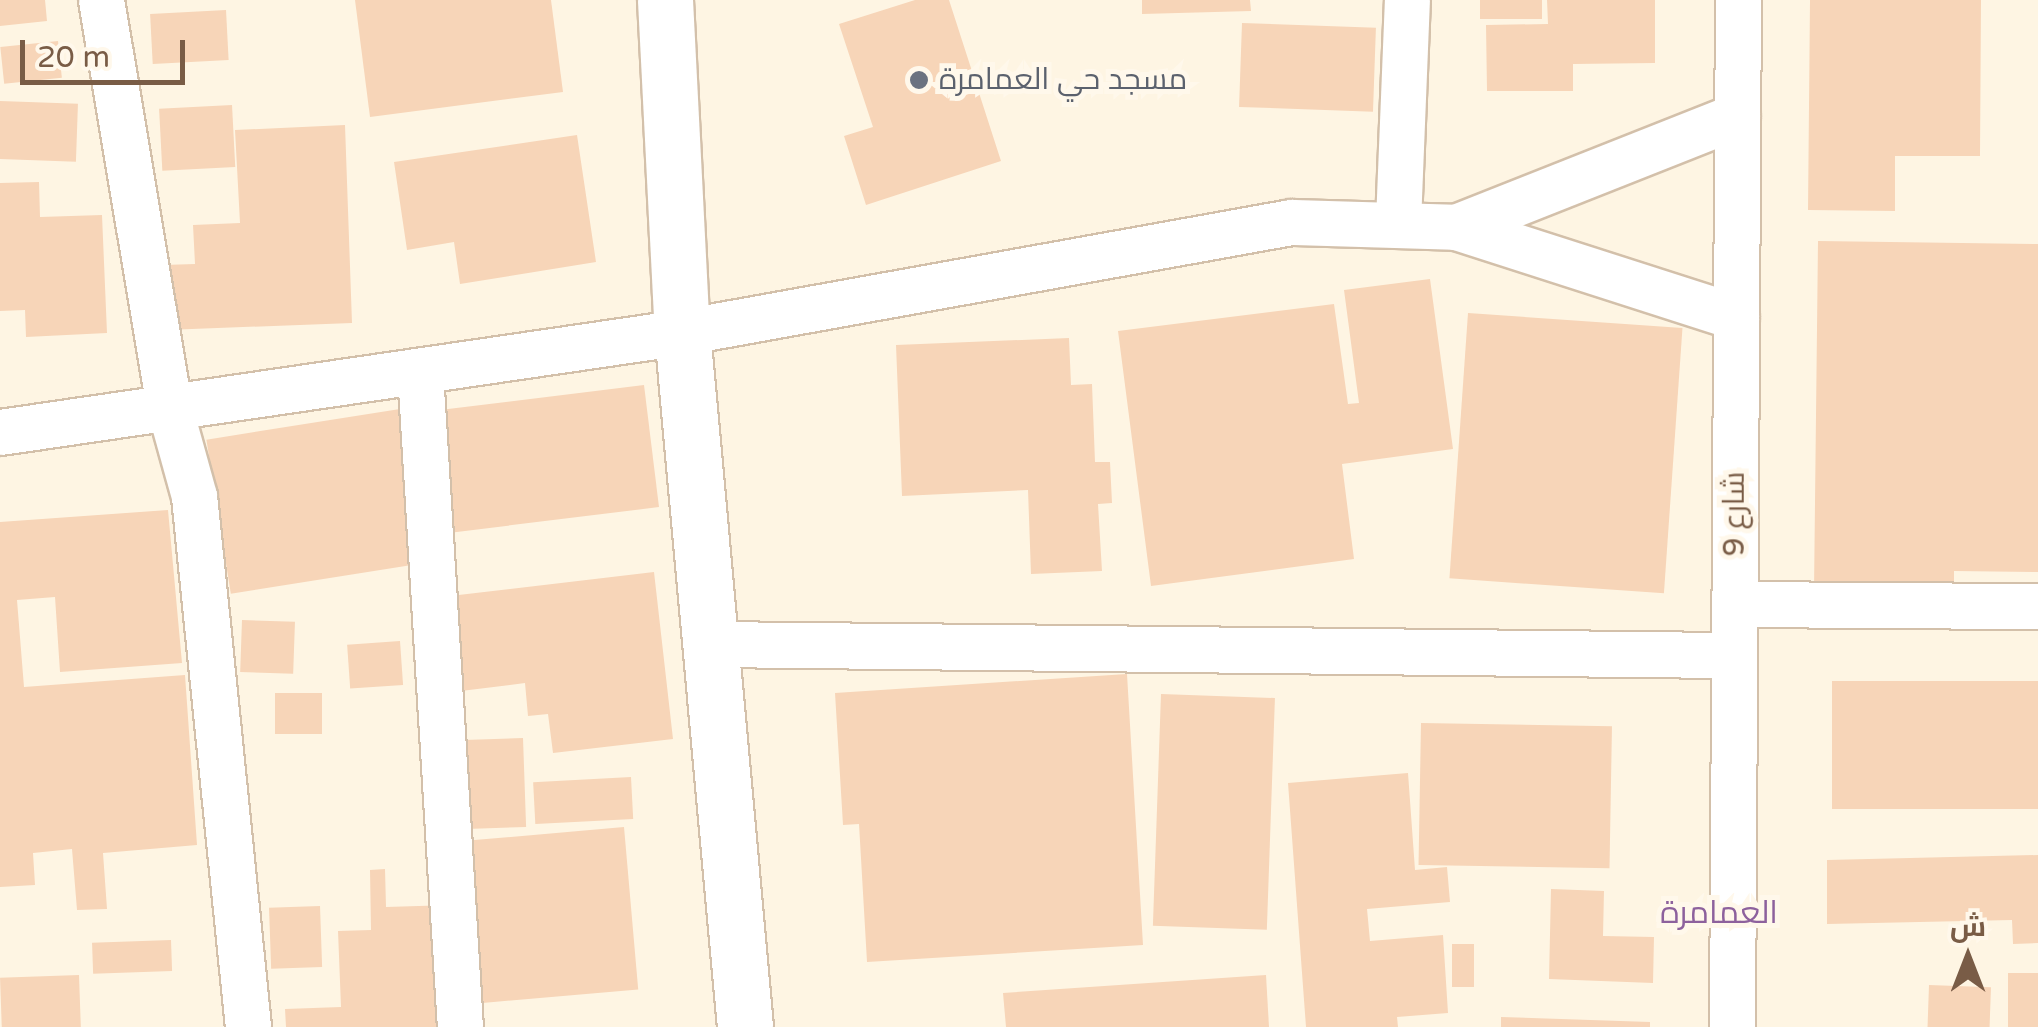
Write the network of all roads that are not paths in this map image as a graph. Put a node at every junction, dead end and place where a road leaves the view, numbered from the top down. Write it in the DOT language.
graph roads {
  1 [pos="101,0"];
  2 [pos="666,0"];
  3 [pos="1406,0"];
  4 [pos="1738,0"];
  5 [pos="1737,116"];
  6 [pos="1398,222"];
  7 [pos="1456,226"];
  8 [pos="1736,317"];
  9 [pos="682,332"];
  10 [pos="420,372"];
  11 [pos="169,406"];
  12 [pos="0,432"];
  13 [pos="1735,604"];
  14 [pos="2038,606"];
  15 [pos="710,644"];
  16 [pos="1734,655"];
  17 [pos="248,1027"];
  18 [pos="460,1027"];
  19 [pos="745,1027"];
  20 [pos="1732,1027"];
  1 -- 11 [label="street"];
  2 -- 9 [label="street"];
  3 -- 6 [label="street"];
  4 -- 5 [label="street, شارع 9"];
  5 -- 7 [label="street"];
  5 -- 8 [label="street, شارع 9"];
  6 -- 7 [label="street"];
  6 -- 9 [label="street"];
  7 -- 8 [label="street"];
  8 -- 13 [label="street, شارع 9"];
  9 -- 10 [label="street"];
  9 -- 15 [label="street"];
  10 -- 11 [label="street"];
  10 -- 18 [label="street"];
  11 -- 12 [label="street"];
  11 -- 17 [label="street"];
  13 -- 14 [label="street"];
  13 -- 16 [label="street, شارع 9"];
  15 -- 16 [label="street"];
  15 -- 19 [label="street"];
  16 -- 20 [label="street, شارع 9"];
}
